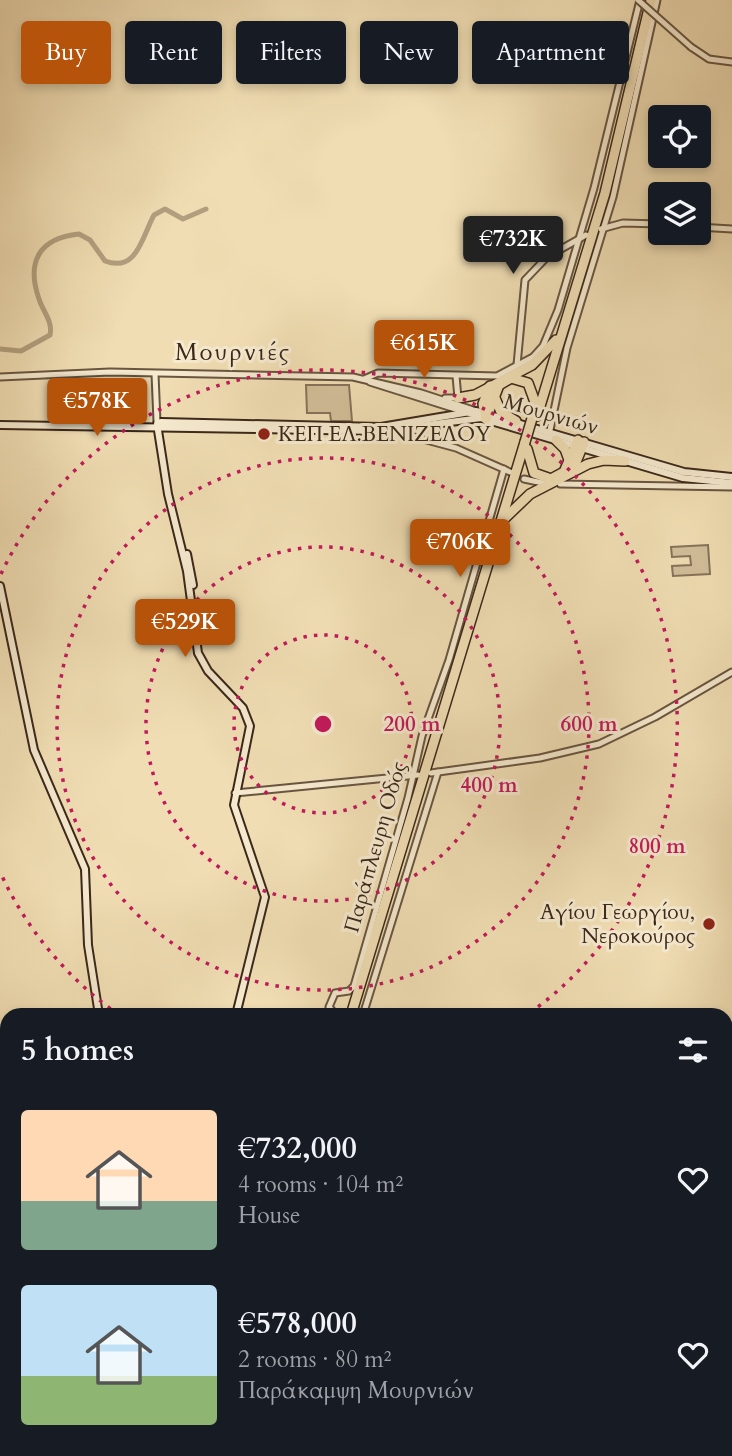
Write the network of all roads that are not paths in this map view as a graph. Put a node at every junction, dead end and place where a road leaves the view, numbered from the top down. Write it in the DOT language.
graph roads {
  1 [pos="639,0"];
  2 [pos="648,0"];
  3 [pos="657,0"];
  4 [pos="732,62"];
  5 [pos="648,224"];
  6 [pos="711,228"];
  7 [pos="600,229"];
  8 [pos="732,229"];
  9 [pos="583,235"];
  10 [pos="556,340"];
  11 [pos="517,365"];
  12 [pos="155,373"];
  13 [pos="456,376"];
  14 [pos="0,377"];
  15 [pos="364,379"];
  16 [pos="491,385"];
  17 [pos="495,397"];
  18 [pos="440,398"];
  19 [pos="458,398"];
  20 [pos="481,412"];
  21 [pos="535,412"];
  22 [pos="516,421"];
  23 [pos="162,423"];
  24 [pos="0,425"];
  25 [pos="410,430"];
  26 [pos="550,430"];
  27 [pos="556,440"];
  28 [pos="527,444"];
  29 [pos="580,444"];
  30 [pos="625,461"];
  31 [pos="569,462"];
  32 [pos="668,474"];
  33 [pos="568,475"];
  34 [pos="732,477"];
  35 [pos="524,479"];
  36 [pos="543,483"];
  37 [pos="560,484"];
  38 [pos="670,484"];
  39 [pos="732,485"];
  40 [pos="505,518"];
  41 [pos="0,586"];
  42 [pos="732,672"];
  43 [pos="416,776"];
  44 [pos="235,793"];
  45 [pos="98,1008"];
  46 [pos="238,1008"];
  47 [pos="330,1008"];
  48 [pos="354,1008"];
  49 [pos="355,1008"];
  50 [pos="365,1008"];
  1 -- 4 [label="street, bridge"];
  1 -- 9 [label="street"];
  2 -- 10 [label="highway"];
  2 -- 21 [label="highway"];
  3 -- 7 [label="street"];
  5 -- 7 [label="street"];
  6 -- 8 [label="street"];
  7 -- 26 [label="street"];
  9 -- 11 [label="street"];
  9 -- 11 [label="street"];
  10 -- 16 [label="highway"];
  10 -- 21 [label="highway"];
  11 -- 13 [label="street"];
  12 -- 14 [label="street"];
  12 -- 15 [label="street"];
  12 -- 23 [label="street"];
  13 -- 15 [label="street"];
  13 -- 19 [label="street"];
  15 -- 18 [label="street, Μουρνιών"];
  15 -- 20 [label="street, Μουρνιών"];
  16 -- 19 [label="highway"];
  16 -- 20 [label="highway"];
  17 -- 20 [label="highway"];
  17 -- 21 [label="highway"];
  17 -- 22 [label="highway"];
  18 -- 19 [label="street"];
  18 -- 20 [label="street, Μουρνιών"];
  20 -- 22 [label="main road, Μουρνιών"];
  20 -- 25 [label="main road"];
  20 -- 25 [label="main road"];
  20 -- 27 [label="main road"];
  21 -- 28 [label="highway, bridge"];
  22 -- 26 [label="main road, Μουρνιών"];
  23 -- 24 [label="main road"];
  23 -- 25 [label="main road"];
  23 -- 25 [label="main road"];
  23 -- 44 [label="main road"];
  25 -- 43 [label="street, Παράπλευρη Οδός"];
  26 -- 29 [label="main road, Μουρνιών"];
  27 -- 29 [label="main road"];
  27 -- 31 [label="highway"];
  28 -- 31 [label="highway"];
  28 -- 40 [label="highway"];
  28 -- 48 [label="highway"];
  29 -- 30 [label="main road"];
  29 -- 31 [label="highway"];
  29 -- 33 [label="highway"];
  29 -- 34 [label="main road, Μουρνιών"];
  30 -- 32 [label="main road"];
  30 -- 33 [label="highway"];
  32 -- 38 [label="main road"];
  32 -- 39 [label="main road"];
  33 -- 40 [label="highway"];
  35 -- 36 [label="street"];
  37 -- 38 [label="street"];
  38 -- 39 [label="street"];
  40 -- 49 [label="highway"];
  41 -- 45 [label="main road"];
  42 -- 50 [label="street, Παράπλευρη Οδός"];
  43 -- 44 [label="street"];
  43 -- 47 [label="street, Παράπλευρη Οδός"];
  44 -- 46 [label="main road"];
}
